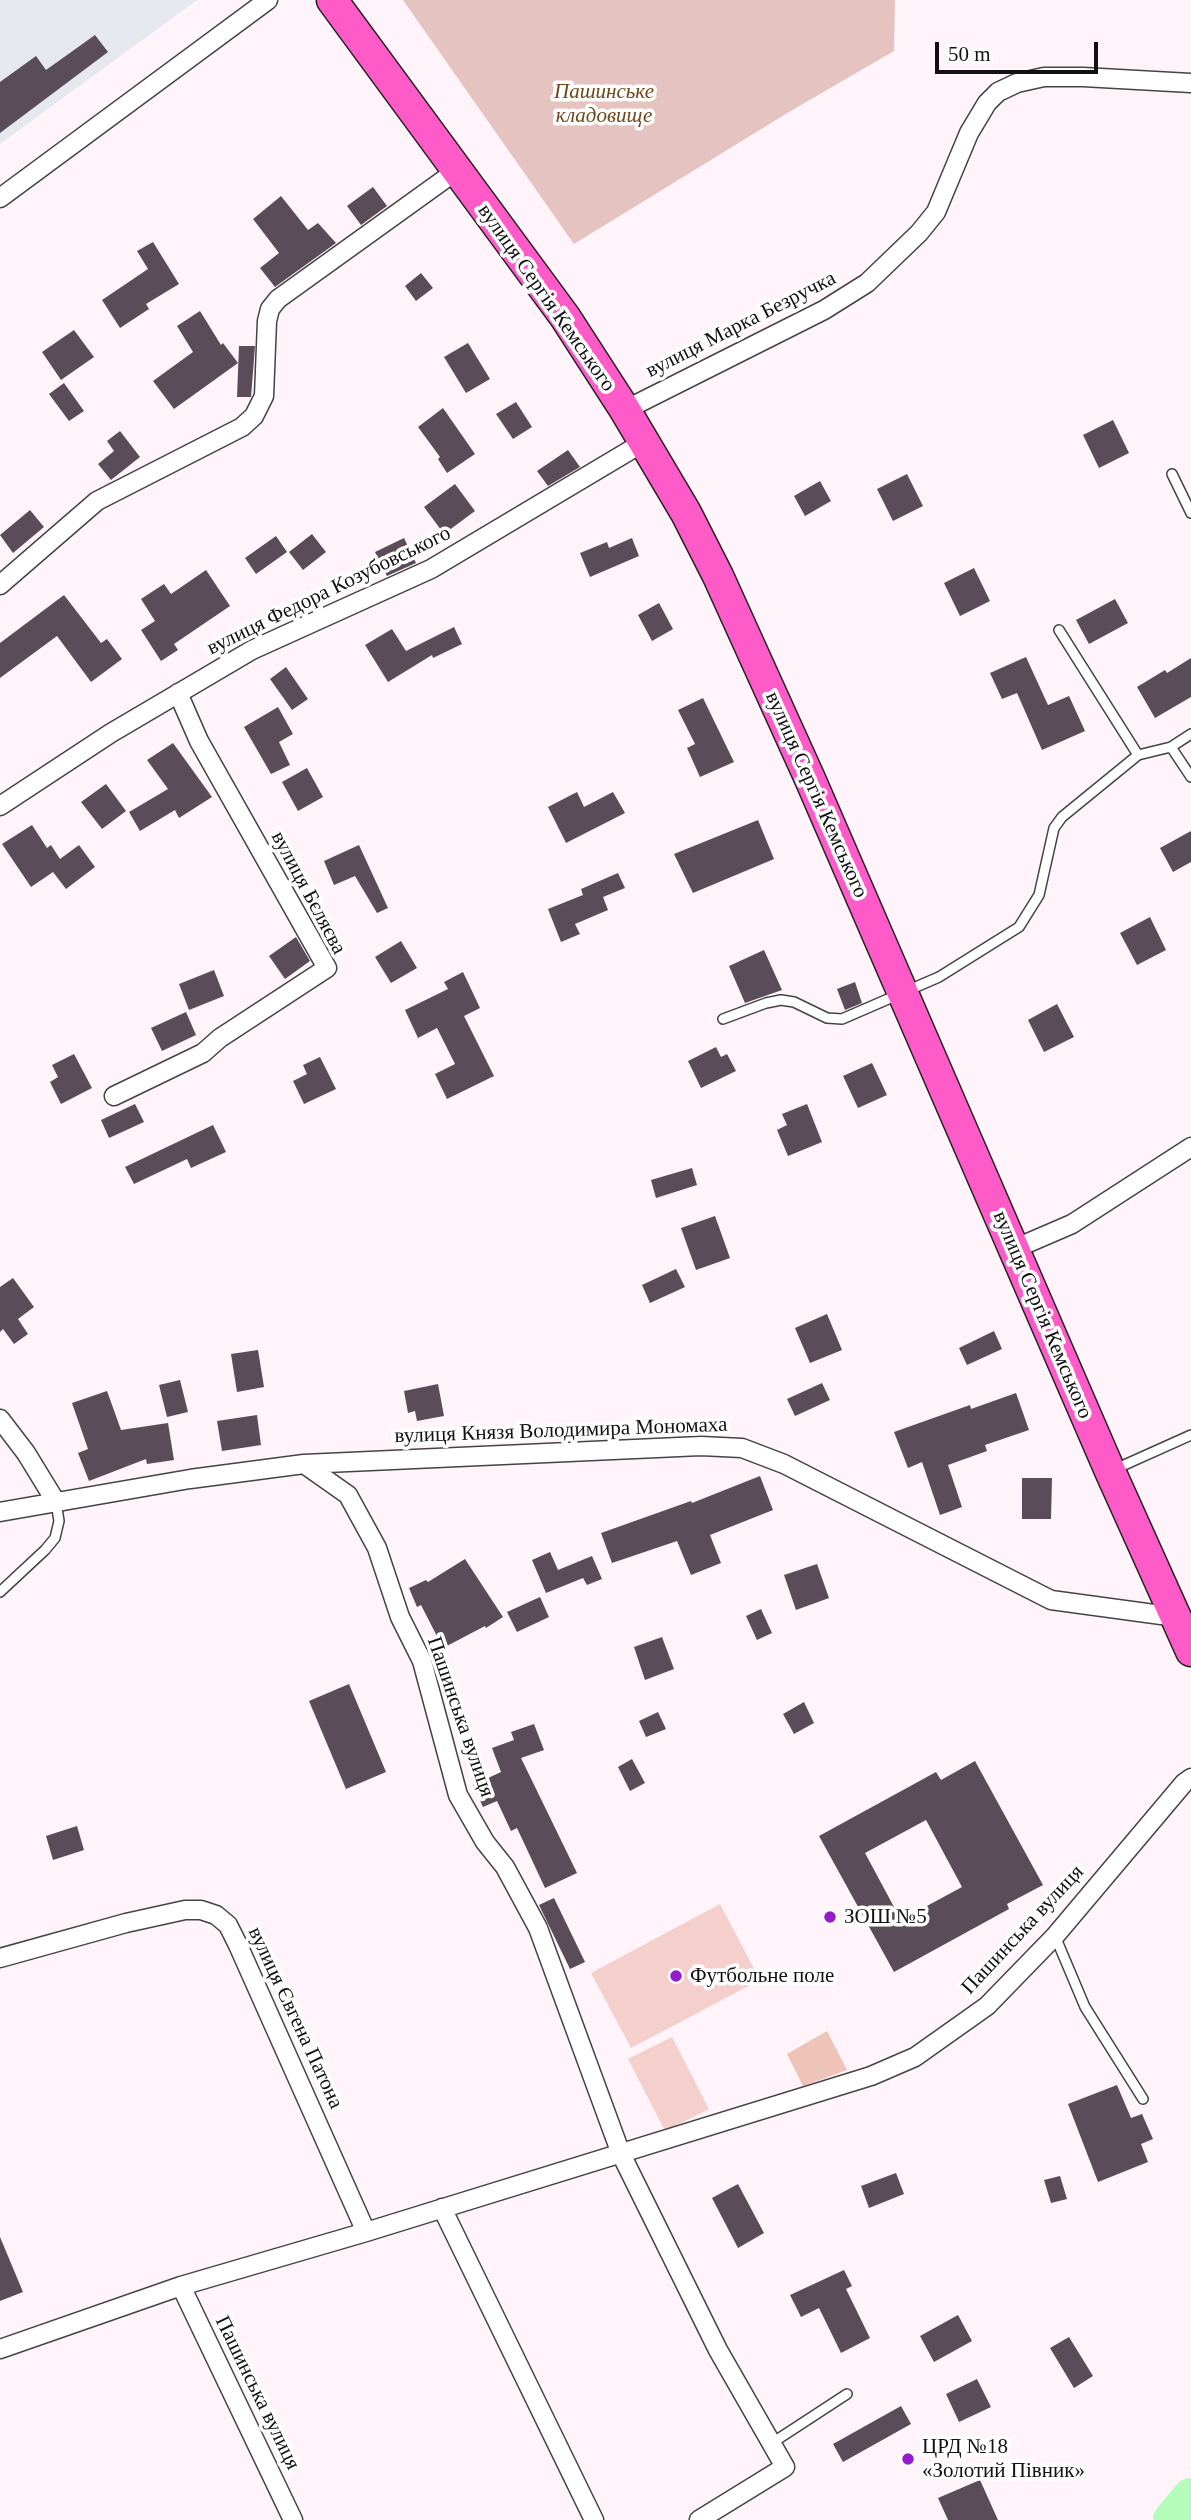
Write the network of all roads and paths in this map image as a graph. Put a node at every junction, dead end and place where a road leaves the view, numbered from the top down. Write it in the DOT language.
graph roads {
  1 [pos="268,0"];
  2 [pos="332,0"];
  3 [pos="1191,83"];
  4 [pos="456,171"];
  5 [pos="0,198"];
  6 [pos="625,410"];
  7 [pos="644,442"];
  8 [pos="1172,474"];
  9 [pos="1191,513"];
  10 [pos="0,585"];
  11 [pos="1059,630"];
  12 [pos="178,693"];
  13 [pos="1191,734"];
  14 [pos="1171,747"];
  15 [pos="1138,755"];
  16 [pos="1191,777"];
  17 [pos="0,806"];
  18 [pos="902,995"];
  19 [pos="723,1019"];
  20 [pos="114,1096"];
  21 [pos="1191,1147"];
  22 [pos="1014,1249"];
  23 [pos="0,1419"];
  24 [pos="1191,1435"];
  25 [pos="304,1464"];
  26 [pos="1110,1471"];
  27 [pos="56,1502"];
  28 [pos="0,1512"];
  29 [pos="0,1592"];
  30 [pos="1176,1617"];
  31 [pos="1191,1651"];
  32 [pos="1191,1778"];
  33 [pos="1055,1936"];
  34 [pos="0,1958"];
  35 [pos="1143,2099"];
  36 [pos="621,2154"];
  37 [pos="442,2208"];
  38 [pos="366,2232"];
  39 [pos="181,2286"];
  40 [pos="0,2349"];
  41 [pos="848,2395"];
  42 [pos="772,2443"];
  43 [pos="293,2520"];
  44 [pos="594,2520"];
  45 [pos="699,2520"];
  1 -- 5 [label="street"];
  2 -- 4 [label="highway, вулиця Сергія Кемського"];
  3 -- 6 [label="street, вулиця Марка Безручка"];
  4 -- 6 [label="highway, вулиця Сергія Кемського"];
  4 -- 10 [label="street"];
  6 -- 7 [label="highway, вулиця Сергія Кемського"];
  7 -- 12 [label="street, вулиця Федора Козубовського"];
  7 -- 18 [label="highway, вулиця Сергія Кемського"];
  8 -- 9 [label="lane"];
  11 -- 15 [label="lane"];
  12 -- 17 [label="street, вулиця Федора Козубовського"];
  12 -- 20 [label="street, вулиця Бєляєва"];
  13 -- 14 [label="lane"];
  14 -- 15 [label="lane"];
  14 -- 16 [label="lane"];
  15 -- 18 [label="lane"];
  18 -- 19 [label="lane"];
  18 -- 22 [label="highway, вулиця Сергія Кемського"];
  21 -- 22 [label="street"];
  22 -- 26 [label="highway, вулиця Сергія Кемського"];
  23 -- 27 [label="street"];
  24 -- 26 [label="lane"];
  25 -- 27 [label="street, вулиця Князя Володимира Мономаха"];
  25 -- 30 [label="street, вулиця Князя Володимира Мономаха"];
  25 -- 36 [label="street, Пашинська вулиця"];
  26 -- 30 [label="highway, вулиця Сергія Кемського"];
  27 -- 28 [label="street, вулиця Князя Володимира Мономаха"];
  27 -- 29 [label="lane"];
  30 -- 31 [label="highway, вулиця Сергія Кемського"];
  32 -- 33 [label="street, Пашинська вулиця"];
  33 -- 35 [label="lane"];
  33 -- 36 [label="street, Пашинська вулиця"];
  34 -- 38 [label="street, вулиця Євгена Патона"];
  36 -- 37 [label="street, Пашинська вулиця"];
  36 -- 42 [label="street"];
  37 -- 38 [label="street, Пашинська вулиця"];
  37 -- 44 [label="street"];
  38 -- 39 [label="street, Пашинська вулиця"];
  39 -- 40 [label="street, Пашинська вулиця"];
  39 -- 43 [label="street, Пашинська вулиця"];
  41 -- 42 [label="lane"];
  42 -- 45 [label="street"];
}
